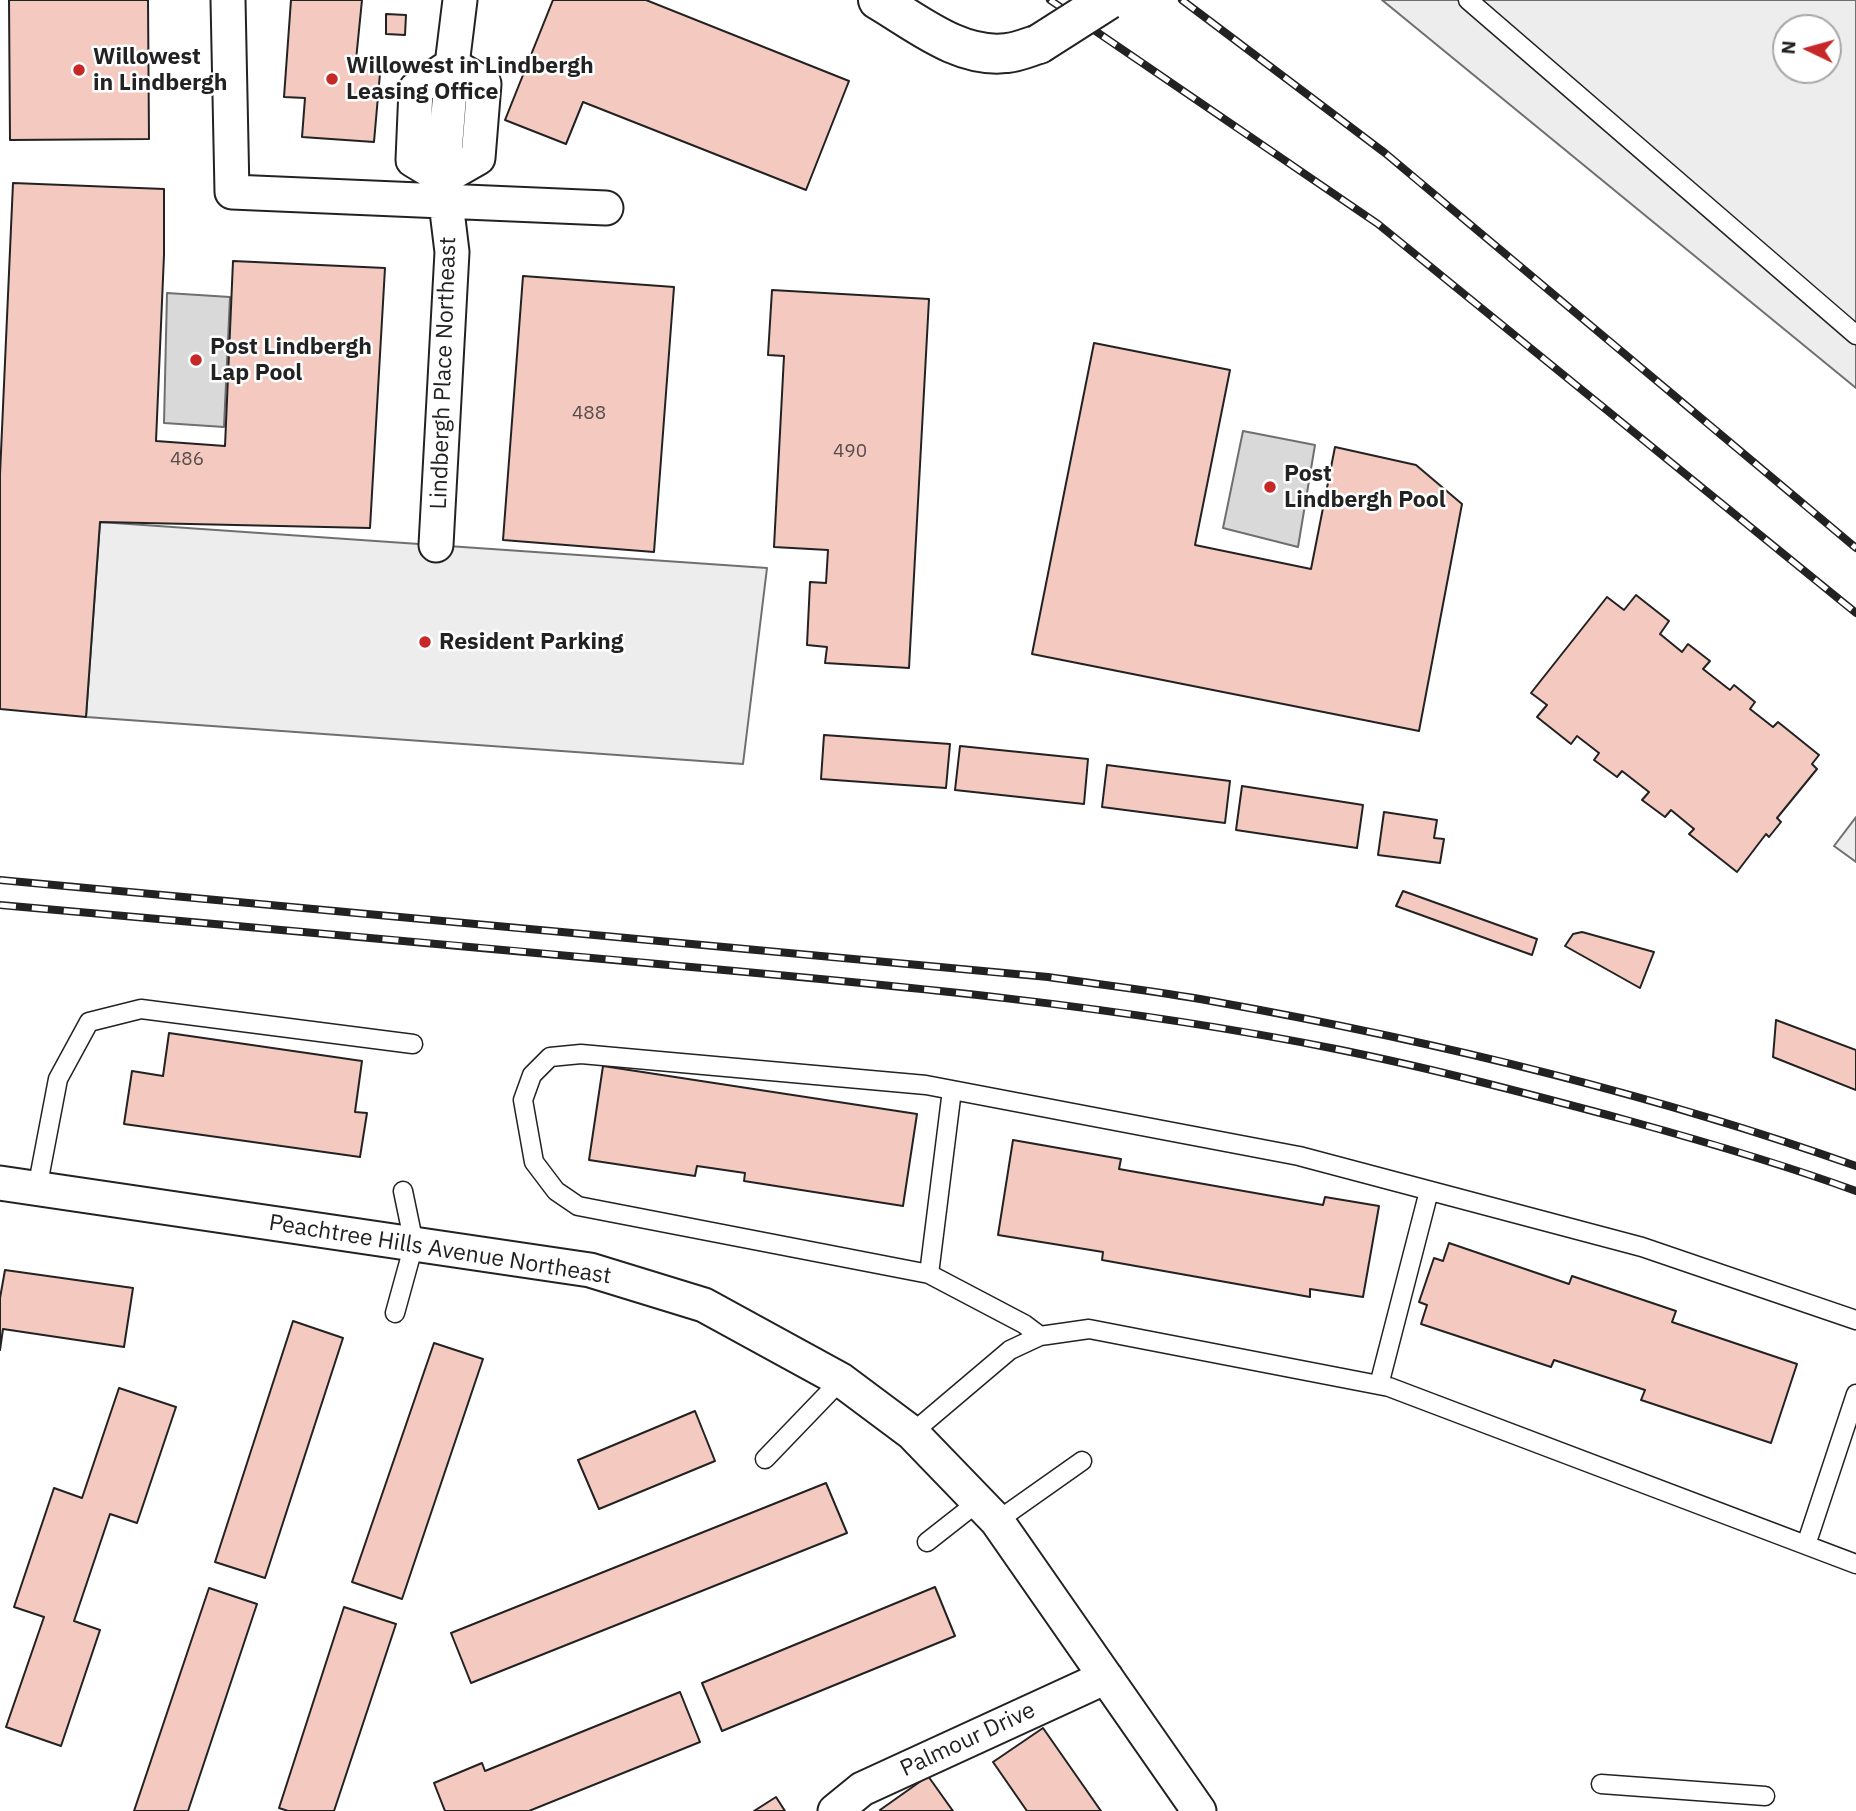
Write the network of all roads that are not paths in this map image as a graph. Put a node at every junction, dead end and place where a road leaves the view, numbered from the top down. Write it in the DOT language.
graph roads {
  1 [pos="228,0"];
  2 [pos="460,0"];
  3 [pos="878,0"];
  4 [pos="1108,0"];
  5 [pos="1468,0"];
  6 [pos="452,65"];
  7 [pos="445,190"];
  8 [pos="606,208"];
  9 [pos="1856,335"];
  10 [pos="436,545"];
  11 [pos="413,1044"];
  12 [pos="952,1090"];
  13 [pos="0,1183"];
  14 [pos="37,1189"];
  15 [pos="403,1191"];
  16 [pos="1429,1191"];
  17 [pos="415,1244"];
  18 [pos="929,1274"];
  19 [pos="395,1313"];
  20 [pos="1856,1320"];
  21 [pos="1040,1336"];
  22 [pos="841,1380"];
  23 [pos="1379,1385"];
  24 [pos="1856,1394"];
  25 [pos="912,1433"];
  26 [pos="765,1459"];
  27 [pos="1082,1461"];
  28 [pos="988,1511"];
  29 [pos="927,1542"];
  30 [pos="1806,1545"];
  31 [pos="1856,1564"];
  32 [pos="1106,1677"];
  33 [pos="1601,1784"];
  34 [pos="1765,1796"];
  35 [pos="835,1811"];
  36 [pos="1199,1811"];
  1 -- 7 [label="street"];
  2 -- 6 [label="street"];
  3 -- 4 [label="main road, bridge"];
  5 -- 9 [label="lane"];
  6 -- 7 [label="street"];
  6 -- 7 [label="street"];
  7 -- 8 [label="street"];
  7 -- 10 [label="street, Lindbergh Place Northeast"];
  11 -- 14 [label="lane"];
  12 -- 16 [label="lane"];
  12 -- 18 [label="lane"];
  12 -- 18 [label="lane"];
  13 -- 14 [label="street, Peachtree Hills Avenue Northeast"];
  14 -- 17 [label="street, Peachtree Hills Avenue Northeast"];
  15 -- 17 [label="lane"];
  16 -- 20 [label="lane"];
  16 -- 23 [label="lane"];
  17 -- 19 [label="lane"];
  17 -- 22 [label="street, Peachtree Hills Avenue Northeast"];
  18 -- 21 [label="lane"];
  21 -- 23 [label="lane"];
  21 -- 25 [label="lane"];
  22 -- 25 [label="street, Peachtree Hills Avenue Northeast"];
  22 -- 26 [label="lane"];
  23 -- 30 [label="lane"];
  24 -- 30 [label="lane"];
  25 -- 28 [label="street, Peachtree Hills Avenue Northeast"];
  27 -- 28 [label="lane"];
  28 -- 29 [label="lane"];
  28 -- 32 [label="street, Peachtree Hills Avenue Northeast"];
  30 -- 31 [label="lane"];
  32 -- 35 [label="street, Palmour Drive"];
  32 -- 36 [label="street, Peachtree Hills Avenue Northeast"];
  33 -- 34 [label="lane"];
}
